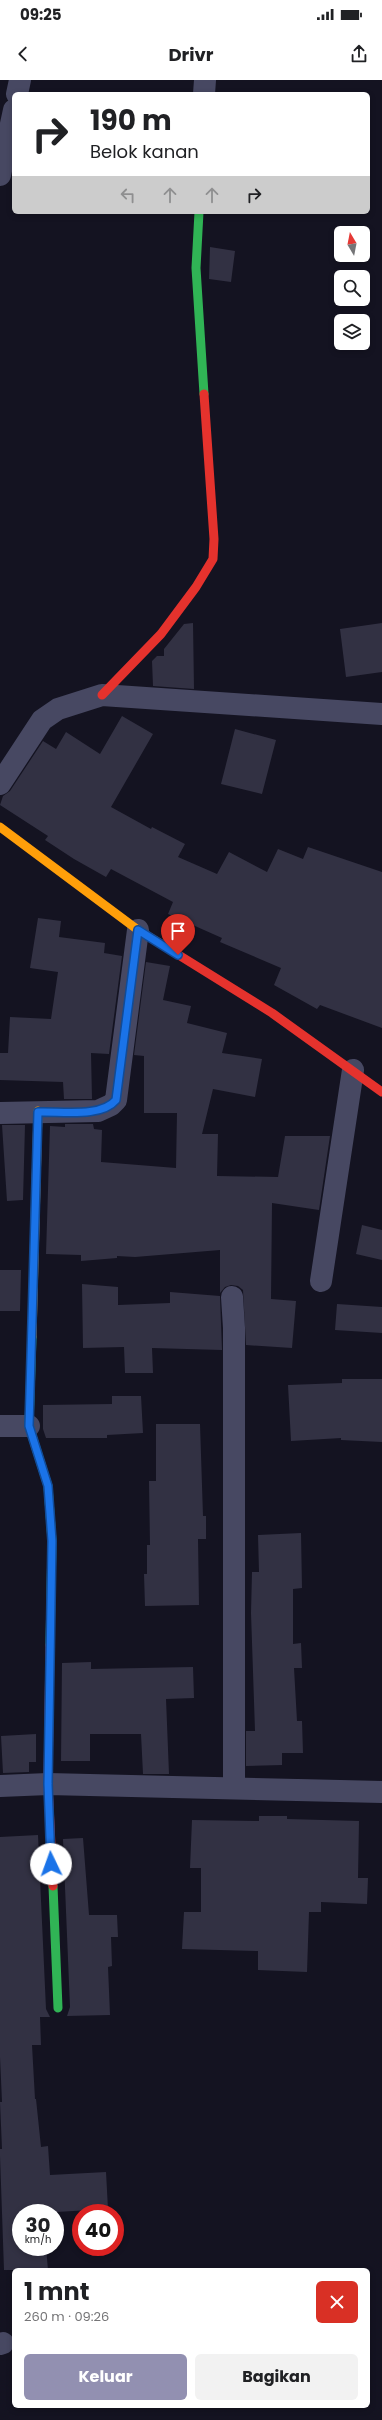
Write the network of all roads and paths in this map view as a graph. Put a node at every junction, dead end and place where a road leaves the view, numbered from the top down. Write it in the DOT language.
graph roads {
  1 [pos="20,80"];
  2 [pos="204,80"];
  3 [pos="17,92"];
  4 [pos="204,92"];
  5 [pos="12,119"];
  6 [pos="0,175"];
  7 [pos="198,214"];
  8 [pos="102,695"];
  9 [pos="382,714"];
  10 [pos="0,784"];
  11 [pos="0,828"];
  12 [pos="138,930"];
  13 [pos="353,1070"];
  14 [pos="382,1092"];
  15 [pos="38,1112"];
  16 [pos="0,1113"];
  17 [pos="321,1281"];
  18 [pos="232,1297"];
  19 [pos="0,1426"];
  20 [pos="29,1426"];
  21 [pos="48,1784"];
  22 [pos="0,1786"];
  23 [pos="234,1788"];
  24 [pos="382,1792"];
  25 [pos="58,2008"];
  1 -- 3 [label="street"];
  2 -- 4 [label="street"];
  5 -- 6 [label="street"];
  7 -- 8 [label="street"];
  8 -- 9 [label="street"];
  8 -- 10 [label="street"];
  11 -- 12 [label="street"];
  12 -- 13 [label="street"];
  12 -- 15 [label="street"];
  13 -- 14 [label="street"];
  13 -- 17 [label="street"];
  15 -- 16 [label="street"];
  15 -- 20 [label="street"];
  18 -- 23 [label="street"];
  19 -- 20 [label="street"];
  20 -- 21 [label="street"];
  21 -- 22 [label="street"];
  21 -- 23 [label="street"];
  21 -- 25 [label="street"];
  23 -- 24 [label="street"];
}
